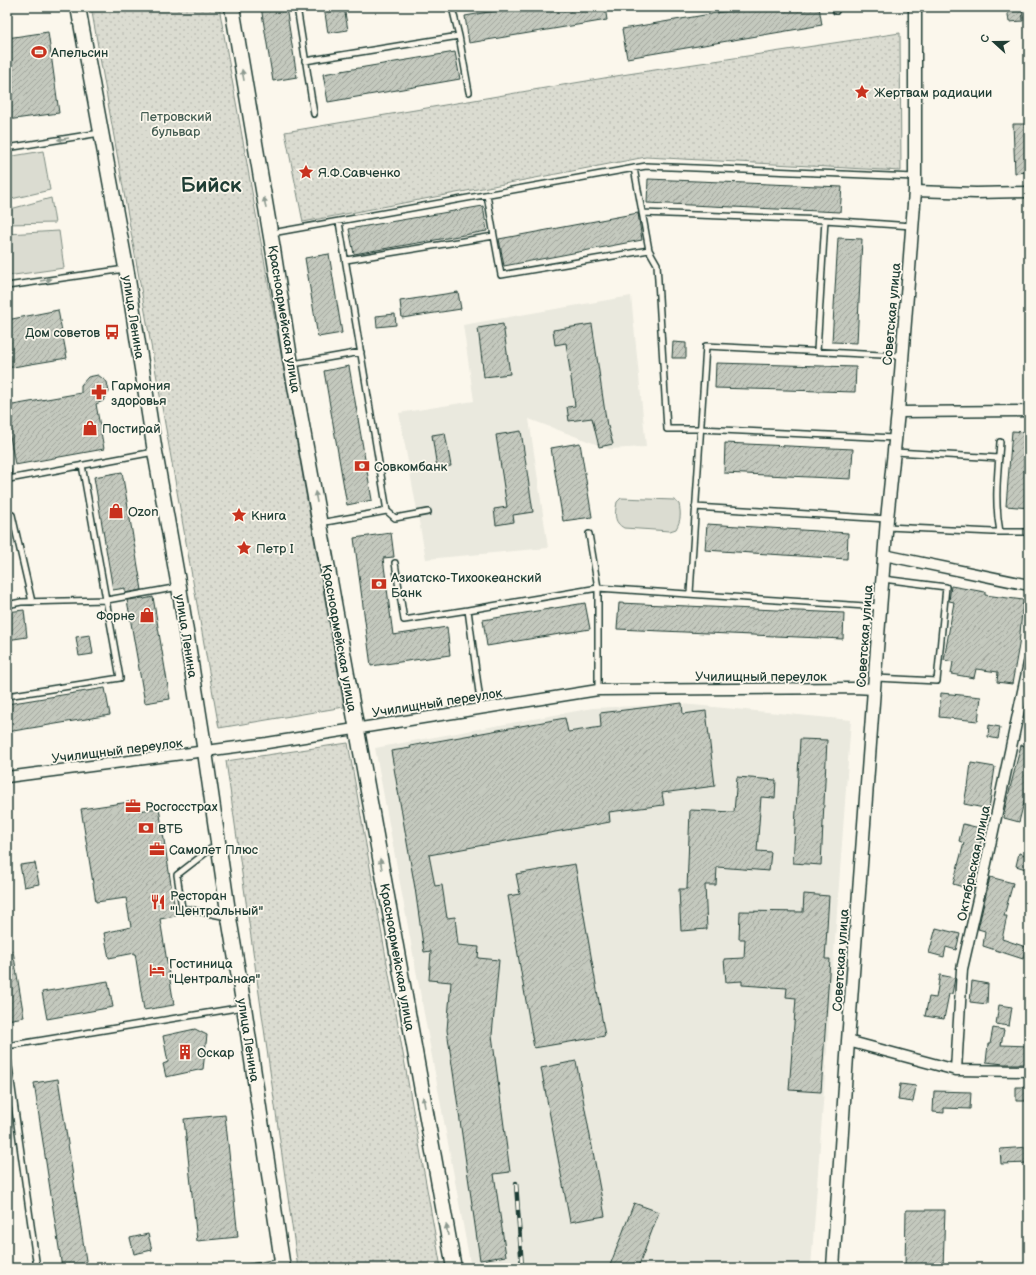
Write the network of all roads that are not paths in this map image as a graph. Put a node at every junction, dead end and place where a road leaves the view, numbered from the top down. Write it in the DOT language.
graph roads {
  1 [pos="78,7"];
  2 [pos="232,7"];
  3 [pos="297,7"];
  4 [pos="452,7"];
  5 [pos="628,7"];
  6 [pos="633,7"];
  7 [pos="916,7"];
  8 [pos="459,36"];
  9 [pos="305,61"];
  10 [pos="469,92"];
  11 [pos="314,114"];
  12 [pos="101,133"];
  13 [pos="7,148"];
  14 [pos="634,168"];
  15 [pos="915,177"];
  16 [pos="915,191"];
  17 [pos="1029,192"];
  18 [pos="487,195"];
  19 [pos="642,213"];
  20 [pos="825,220"];
  21 [pos="339,222"];
  22 [pos="912,226"];
  23 [pos="271,233"];
  24 [pos="494,236"];
  25 [pos="649,250"];
  26 [pos="346,260"];
  27 [pos="126,268"];
  28 [pos="7,286"];
  29 [pos="361,352"];
  30 [pos="817,352"];
  31 [pos="901,356"];
  32 [pos="292,364"];
  33 [pos="1029,411"];
  34 [pos="898,412"];
  35 [pos="700,429"];
  36 [pos="895,438"];
  37 [pos="1000,442"];
  38 [pos="155,452"];
  39 [pos="894,452"];
  40 [pos="999,458"];
  41 [pos="82,465"];
  42 [pos="7,468"];
  43 [pos="695,507"];
  44 [pos="387,511"];
  45 [pos="428,512"];
  46 [pos="7,516"];
  47 [pos="320,523"];
  48 [pos="887,523"];
  49 [pos="1000,532"];
  50 [pos="1029,532"];
  51 [pos="589,534"];
  52 [pos="884,555"];
  53 [pos="395,563"];
  54 [pos="882,579"];
  55 [pos="1029,585"];
  56 [pos="179,587"];
  57 [pos="598,588"];
  58 [pos="690,593"];
  59 [pos="107,600"];
  60 [pos="32,602"];
  61 [pos="7,605"];
  62 [pos="880,607"];
  63 [pos="468,610"];
  64 [pos="1029,663"];
  65 [pos="874,683"];
  66 [pos="598,690"];
  67 [pos="7,696"];
  68 [pos="481,708"];
  69 [pos="356,729"];
  70 [pos="205,752"];
  71 [pos="7,777"];
  72 [pos="218,844"];
  73 [pos="229,918"];
  74 [pos="244,1007"];
  75 [pos="848,1041"];
  76 [pos="7,1046"];
  77 [pos="7,1052"];
  78 [pos="956,1070"];
  79 [pos="1029,1071"];
  80 [pos="282,1265"];
  81 [pos="37,1268"];
  82 [pos="247,1268"];
  83 [pos="454,1268"];
  84 [pos="833,1268"];
  1 -- 12 [label="main road, улица Ленина"];
  23 -- 2 [label="main road, Красноармейская улица, one-way"];
  3 -- 9 [label="lane"];
  4 -- 8 [label="lane"];
  5 -- 6 [label="lane"];
  7 -- 15 [label="street, Советская улица"];
  8 -- 9 [label="lane"];
  8 -- 10 [label="lane"];
  9 -- 11 [label="lane"];
  12 -- 13 [label="lane, one-way"];
  12 -- 27 [label="main road, улица Ленина"];
  14 -- 15 [label="lane"];
  14 -- 18 [label="lane"];
  14 -- 19 [label="lane"];
  15 -- 16 [label="street, Советская улица"];
  16 -- 17 [label="street"];
  16 -- 22 [label="street, Советская улица"];
  18 -- 21 [label="lane"];
  18 -- 24 [label="lane"];
  19 -- 20 [label="lane"];
  19 -- 25 [label="lane"];
  20 -- 22 [label="lane"];
  20 -- 30 [label="lane"];
  21 -- 23 [label="lane"];
  21 -- 26 [label="lane"];
  22 -- 31 [label="street, Советская улица"];
  23 -- 32 [label="main road, Красноармейская улица"];
  24 -- 25 [label="lane"];
  24 -- 26 [label="lane"];
  25 -- 35 [label="lane"];
  26 -- 29 [label="lane"];
  28 -- 27 [label="lane, one-way"];
  27 -- 38 [label="main road, улица Ленина"];
  29 -- 32 [label="lane"];
  29 -- 44 [label="lane"];
  30 -- 31 [label="lane"];
  30 -- 35 [label="lane"];
  31 -- 34 [label="street, Советская улица"];
  47 -- 32 [label="main road, Красноармейская улица, one-way"];
  33 -- 34 [label="street"];
  34 -- 36 [label="street, Советская улица"];
  35 -- 36 [label="lane"];
  35 -- 43 [label="lane"];
  36 -- 39 [label="street, Советская улица"];
  37 -- 40 [label="lane"];
  38 -- 41 [label="lane"];
  38 -- 56 [label="main road, улица Ленина"];
  39 -- 40 [label="lane"];
  39 -- 48 [label="street, Советская улица"];
  40 -- 49 [label="lane"];
  41 -- 42 [label="lane"];
  41 -- 59 [label="lane"];
  43 -- 48 [label="lane"];
  43 -- 58 [label="lane"];
  44 -- 45 [label="lane"];
  44 -- 47 [label="lane"];
  46 -- 60 [label="lane"];
  47 -- 69 [label="main road, Красноармейская улица"];
  48 -- 49 [label="lane"];
  48 -- 52 [label="street, Советская улица"];
  49 -- 50 [label="lane"];
  51 -- 57 [label="lane"];
  52 -- 54 [label="street, Советская улица"];
  52 -- 55 [label="street"];
  53 -- 63 [label="lane"];
  54 -- 62 [label="street, Советская улица"];
  54 -- 65 [label="lane"];
  56 -- 59 [label="lane"];
  56 -- 70 [label="main road, улица Ленина"];
  57 -- 58 [label="lane"];
  57 -- 63 [label="lane"];
  57 -- 66 [label="lane"];
  58 -- 62 [label="lane"];
  59 -- 60 [label="lane"];
  59 -- 67 [label="lane"];
  60 -- 61 [label="lane"];
  62 -- 65 [label="street, Советская улица"];
  63 -- 68 [label="lane"];
  64 -- 78 [label="street, Октябрьская улица"];
  65 -- 66 [label="street, Училищный переулок"];
  65 -- 75 [label="street, Советская улица"];
  66 -- 68 [label="street, Училищный переулок"];
  68 -- 69 [label="street, Училищный переулок"];
  69 -- 70 [label="street, Училищный переулок"];
  83 -- 69 [label="main road, Красноармейская улица, one-way"];
  70 -- 71 [label="street, Училищный переулок"];
  70 -- 72 [label="main road, улица Ленина"];
  72 -- 73 [label="main road, улица Ленина"];
  72 -- 73 [label="lane"];
  73 -- 74 [label="main road, улица Ленина"];
  74 -- 76 [label="lane"];
  74 -- 80 [label="main road, улица Ленина"];
  75 -- 78 [label="street"];
  75 -- 84 [label="street, Советская улица"];
  77 -- 81 [label="lane"];
  78 -- 79 [label="street"];
  80 -- 82 [label="lane"];
}
